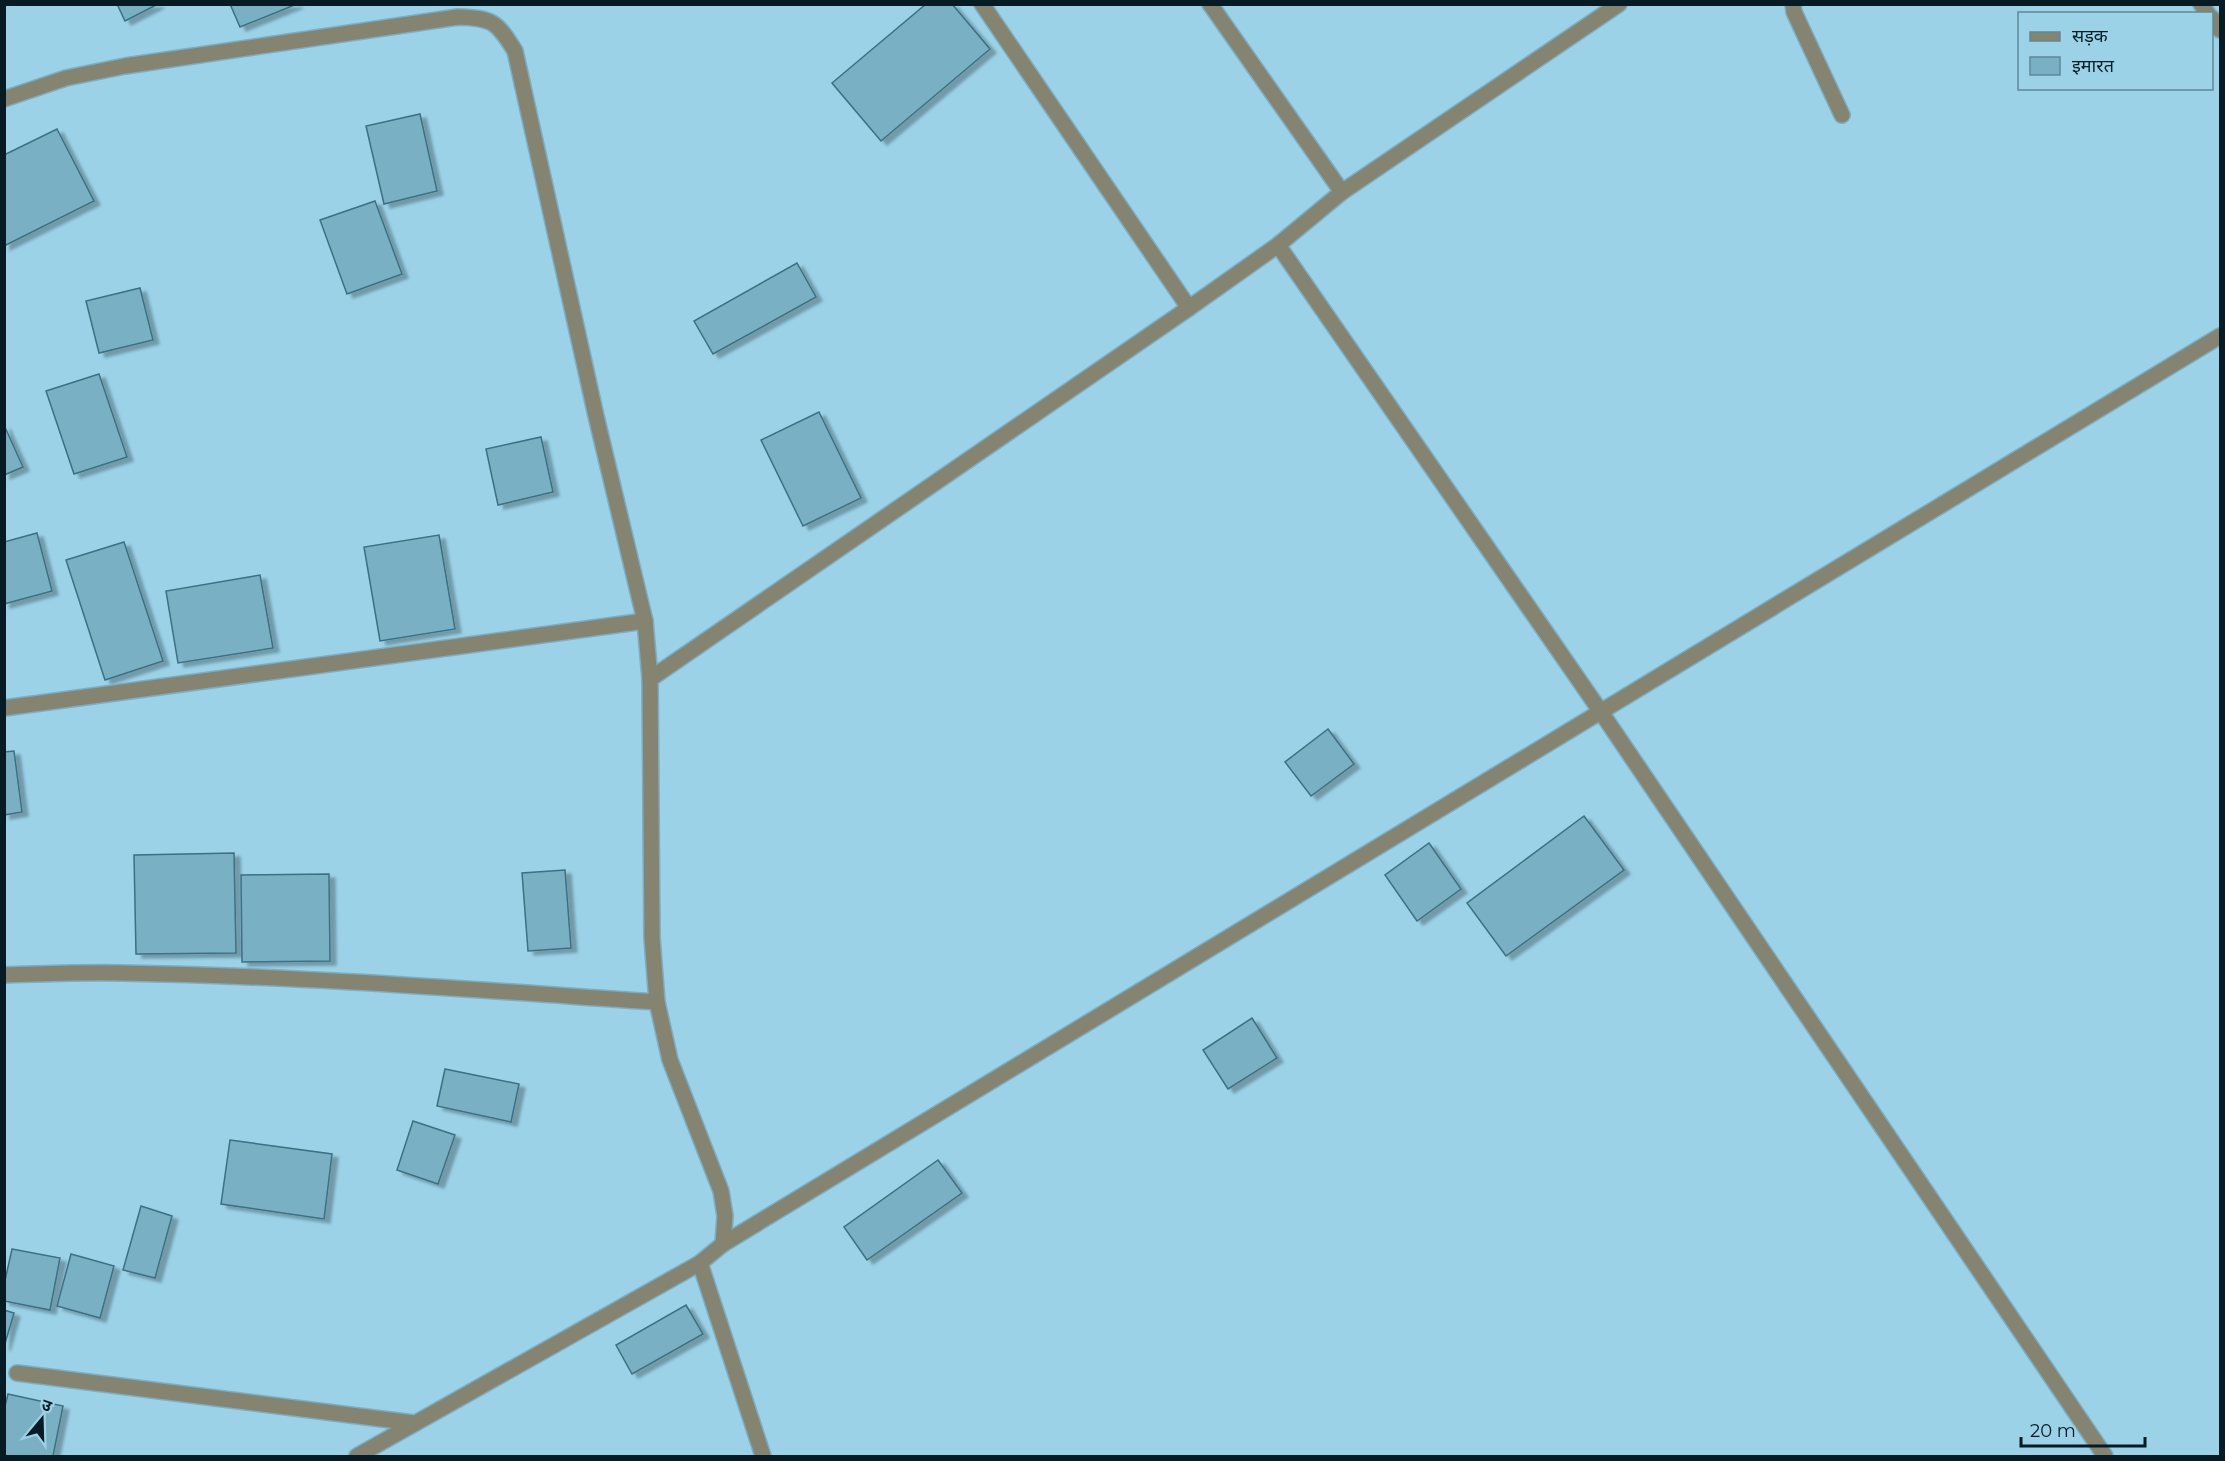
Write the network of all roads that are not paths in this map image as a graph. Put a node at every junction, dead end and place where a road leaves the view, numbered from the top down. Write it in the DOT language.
graph roads {
  1 [pos="982,4"];
  2 [pos="1210,4"];
  3 [pos="1619,4"];
  4 [pos="1793,4"];
  5 [pos="457,11"];
  6 [pos="4,99"];
  7 [pos="1842,115"];
  8 [pos="1342,192"];
  9 [pos="1278,245"];
  10 [pos="1189,308"];
  11 [pos="2220,336"];
  12 [pos="645,621"];
  13 [pos="651,679"];
  14 [pos="4,708"];
  15 [pos="1601,712"];
  16 [pos="4,975"];
  17 [pos="657,1002"];
  18 [pos="723,1244"];
  19 [pos="700,1263"];
  20 [pos="17,1373"];
  21 [pos="414,1423"];
  22 [pos="357,1456"];
  23 [pos="763,1456"];
  24 [pos="2105,1456"];
  1 -- 10 [label="street"];
  2 -- 8 [label="street"];
  3 -- 8 [label="street"];
  4 -- 7 [label="street"];
  5 -- 6 [label="street"];
  5 -- 12 [label="street"];
  8 -- 9 [label="street"];
  9 -- 10 [label="street"];
  9 -- 15 [label="street"];
  10 -- 13 [label="street"];
  11 -- 15 [label="street"];
  12 -- 13 [label="street"];
  12 -- 14 [label="street"];
  13 -- 17 [label="street"];
  15 -- 18 [label="street"];
  15 -- 24 [label="street"];
  16 -- 17 [label="street"];
  17 -- 18 [label="street"];
  18 -- 19 [label="street"];
  19 -- 21 [label="street"];
  19 -- 23 [label="street"];
  20 -- 21 [label="street"];
  21 -- 22 [label="street"];
}
